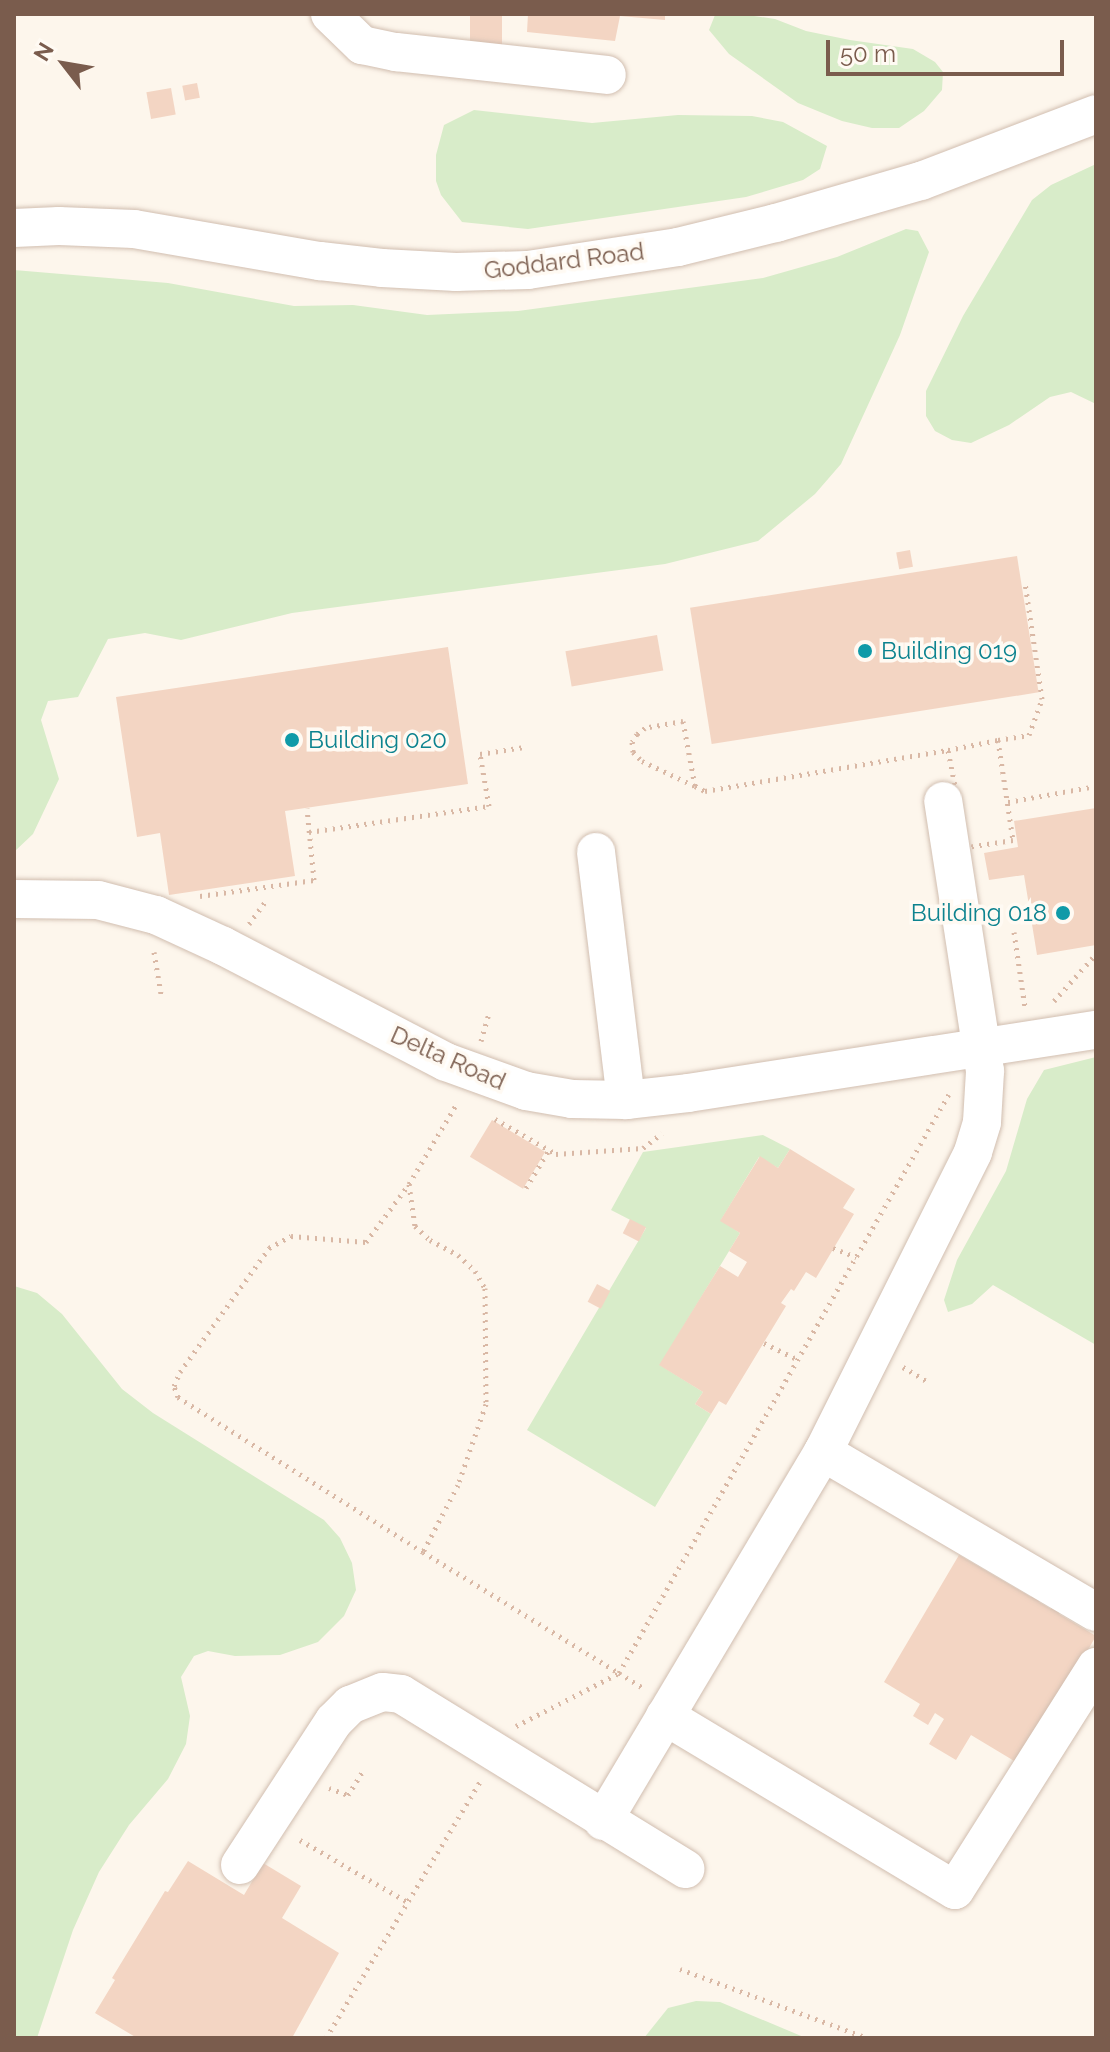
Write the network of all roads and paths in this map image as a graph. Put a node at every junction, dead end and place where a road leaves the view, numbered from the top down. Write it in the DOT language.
graph roads {
  1 [pos="330,14"];
  2 [pos="607,75"];
  3 [pos="1096,114"];
  4 [pos="14,228"];
  5 [pos="1025,583"];
  6 [pos="998,740"];
  7 [pos="524,747"];
  8 [pos="948,750"];
  9 [pos="695,786"];
  10 [pos="1096,786"];
  11 [pos="943,801"];
  12 [pos="1008,802"];
  13 [pos="307,808"];
  14 [pos="309,832"];
  15 [pos="596,852"];
  16 [pos="185,898"];
  17 [pos="14,899"];
  18 [pos="265,902"];
  19 [pos="245,928"];
  20 [pos="1014,932"];
  21 [pos="154,949"];
  22 [pos="1096,954"];
  23 [pos="161,994"];
  24 [pos="1048,1008"];
  25 [pos="1025,1012"];
  26 [pos="489,1013"];
  27 [pos="1096,1030"];
  28 [pos="981,1048"];
  29 [pos="478,1053"];
  30 [pos="939,1093"];
  31 [pos="948,1094"];
  32 [pos="459,1099"];
  33 [pos="626,1100"];
  34 [pos="485,1113"];
  35 [pos="676,1131"];
  36 [pos="549,1150"];
  37 [pos="409,1184"];
  38 [pos="526,1188"];
  39 [pos="833,1248"];
  40 [pos="856,1257"];
  41 [pos="764,1343"];
  42 [pos="797,1359"];
  43 [pos="895,1362"];
  44 [pos="928,1382"];
  45 [pos="823,1452"];
  46 [pos="423,1552"];
  47 [pos="1096,1612"];
  48 [pos="1096,1667"];
  49 [pos="619,1673"];
  50 [pos="668,1711"];
  51 [pos="512,1729"];
  52 [pos="364,1769"];
  53 [pos="484,1775"];
  54 [pos="322,1800"];
  55 [pos="603,1821"];
  56 [pos="307,1827"];
  57 [pos="300,1840"];
  58 [pos="293,1851"];
  59 [pos="240,1865"];
  60 [pos="685,1869"];
  61 [pos="408,1902"];
  62 [pos="680,1969"];
  63 [pos="326,2038"];
  64 [pos="868,2038"];
  1 -- 2 [label="street"];
  3 -- 4 [label="street, Goddard Road"];
  5 -- 6 [label="path"];
  6 -- 8 [label="path"];
  6 -- 12 [label="path"];
  7 -- 14 [label="path"];
  8 -- 9 [label="path"];
  8 -- 12 [label="path"];
  9 -- 9 [label="path"];
  10 -- 12 [label="path"];
  11 -- 28 [label="street"];
  13 -- 14 [label="path"];
  14 -- 16 [label="path"];
  15 -- 33 [label="street"];
  17 -- 33 [label="street, Delta Road"];
  18 -- 19 [label="path"];
  20 -- 25 [label="path"];
  21 -- 23 [label="path"];
  22 -- 24 [label="path"];
  26 -- 29 [label="path"];
  27 -- 28 [label="street, Delta Road"];
  28 -- 33 [label="street, Delta Road"];
  28 -- 45 [label="street"];
  30 -- 31 [label="path"];
  32 -- 37 [label="path"];
  34 -- 36 [label="path"];
  35 -- 36 [label="path"];
  36 -- 38 [label="path"];
  37 -- 46 [label="path"];
  37 -- 46 [label="path"];
  39 -- 40 [label="path"];
  41 -- 42 [label="path"];
  43 -- 44 [label="path"];
  45 -- 47 [label="street"];
  45 -- 50 [label="street"];
  46 -- 49 [label="path"];
  48 -- 50 [label="street"];
  49 -- 50 [label="path"];
  49 -- 51 [label="path"];
  50 -- 55 [label="street"];
  52 -- 54 [label="path"];
  53 -- 61 [label="path"];
  55 -- 59 [label="street"];
  55 -- 60 [label="street"];
  56 -- 57 [label="path"];
  57 -- 58 [label="path"];
  57 -- 61 [label="path"];
  61 -- 63 [label="path"];
  62 -- 64 [label="path"];
}
